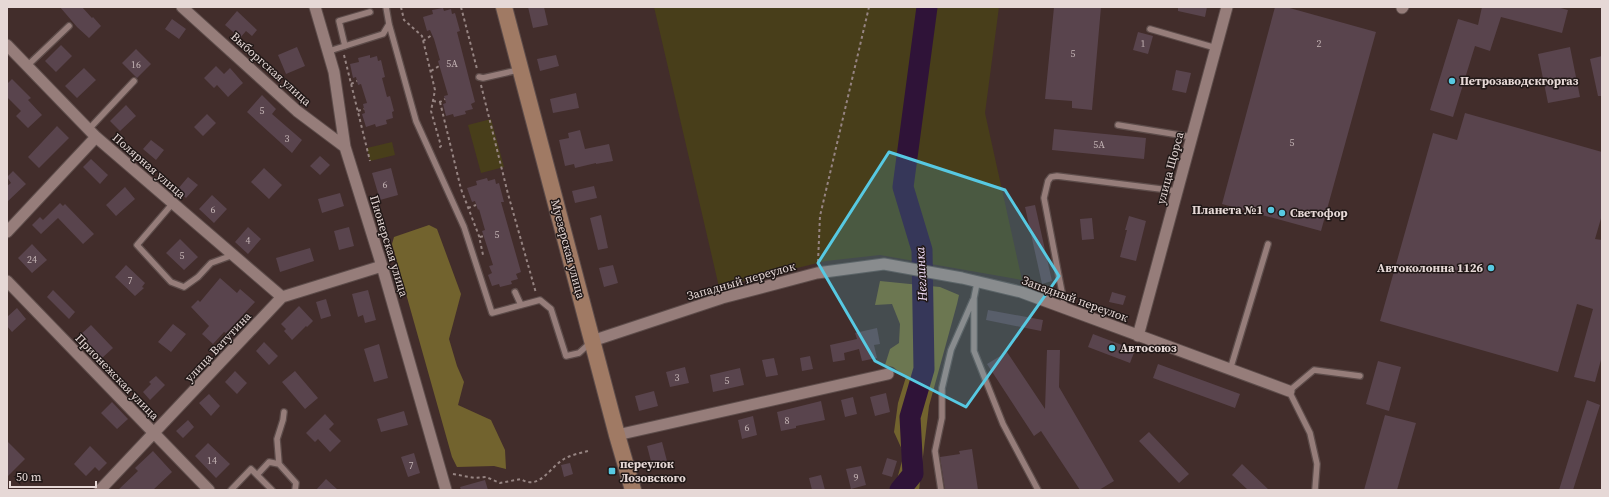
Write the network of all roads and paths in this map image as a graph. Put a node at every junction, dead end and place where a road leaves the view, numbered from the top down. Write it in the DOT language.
graph roads {
  1 [pos="182,7"];
  2 [pos="315,7"];
  3 [pos="386,7"];
  4 [pos="401,7"];
  5 [pos="461,7"];
  6 [pos="504,7"];
  7 [pos="869,7"];
  8 [pos="1227,7"];
  9 [pos="370,12"];
  10 [pos="389,24"];
  11 [pos="69,26"];
  12 [pos="1150,29"];
  13 [pos="432,35"];
  14 [pos="423,41"];
  15 [pos="7,45"];
  16 [pos="343,46"];
  17 [pos="1216,48"];
  18 [pos="328,51"];
  19 [pos="28,65"];
  20 [pos="439,66"];
  21 [pos="520,69"];
  22 [pos="431,71"];
  23 [pos="478,76"];
  24 [pos="134,81"];
  25 [pos="357,81"];
  26 [pos="351,84"];
  27 [pos="445,99"];
  28 [pos="433,100"];
  29 [pos="440,102"];
  30 [pos="364,109"];
  31 [pos="358,111"];
  32 [pos="1118,125"];
  33 [pos="92,133"];
  34 [pos="1192,137"];
  35 [pos="345,147"];
  36 [pos="432,155"];
  37 [pos="370,161"];
  38 [pos="1177,191"];
  39 [pos="173,203"];
  40 [pos="476,205"];
  41 [pos="468,208"];
  42 [pos="7,232"];
  43 [pos="484,236"];
  44 [pos="480,237"];
  45 [pos="1268,244"];
  46 [pos="233,255"];
  47 [pos="483,257"];
  48 [pos="382,266"];
  49 [pos="817,273"];
  50 [pos="7,281"];
  51 [pos="977,283"];
  52 [pos="516,292"];
  53 [pos="282,297"];
  54 [pos="974,298"];
  55 [pos="538,300"];
  56 [pos="521,305"];
  57 [pos="1066,309"];
  58 [pos="1138,336"];
  59 [pos="592,341"];
  60 [pos="1230,371"];
  61 [pos="888,374"];
  62 [pos="1360,376"];
  63 [pos="1289,391"];
  64 [pos="284,412"];
  65 [pos="154,433"];
  66 [pos="617,435"];
  67 [pos="588,451"];
  68 [pos="279,464"];
  69 [pos="442,473"];
  70 [pos="257,475"];
  71 [pos="100,490"];
  72 [pos="209,490"];
  73 [pos="231,490"];
  74 [pos="272,490"];
  75 [pos="295,490"];
  76 [pos="446,490"];
  77 [pos="633,490"];
  78 [pos="941,490"];
  79 [pos="1038,490"];
  80 [pos="1315,490"];
  1 -- 35 [label="street, Выборгская улица"];
  2 -- 18 [label="street, Пионерская улица"];
  3 -- 10 [label="lane"];
  4 -- 14 [label="path"];
  5 -- 23 [label="path"];
  6 -- 21 [label="main road, Муезерская улица"];
  7 -- 49 [label="path"];
  8 -- 17 [label="street, улица Щорса"];
  9 -- 16 [label="lane"];
  10 -- 16 [label="lane"];
  10 -- 36 [label="lane"];
  11 -- 19 [label="lane"];
  12 -- 17 [label="lane"];
  13 -- 14 [label="path"];
  14 -- 22 [label="path"];
  15 -- 19 [label="street, Полярная улица"];
  16 -- 18 [label="lane"];
  16 -- 26 [label="path"];
  17 -- 34 [label="street, улица Щорса"];
  18 -- 35 [label="street, Пионерская улица"];
  19 -- 33 [label="street, Полярная улица"];
  20 -- 22 [label="path"];
  21 -- 23 [label="lane"];
  21 -- 59 [label="main road, Муезерская улица"];
  22 -- 28 [label="path"];
  23 -- 55 [label="path"];
  24 -- 33 [label="lane"];
  25 -- 26 [label="path"];
  26 -- 31 [label="path"];
  27 -- 29 [label="path"];
  28 -- 29 [label="path"];
  28 -- 36 [label="path"];
  29 -- 41 [label="path"];
  30 -- 31 [label="path"];
  31 -- 37 [label="path"];
  32 -- 34 [label="lane"];
  33 -- 39 [label="street, Полярная улица"];
  33 -- 42 [label="street"];
  34 -- 38 [label="street, улица Щорса"];
  35 -- 48 [label="street, Пионерская улица"];
  36 -- 56 [label="lane"];
  38 -- 57 [label="lane"];
  38 -- 58 [label="street, улица Щорса"];
  39 -- 46 [label="street, Полярная улица"];
  39 -- 46 [label="lane"];
  40 -- 41 [label="path"];
  41 -- 44 [label="path"];
  43 -- 44 [label="path"];
  44 -- 47 [label="path"];
  45 -- 60 [label="lane"];
  46 -- 53 [label="street, Полярная улица"];
  48 -- 53 [label="street, улица Ватутина"];
  48 -- 69 [label="street, Пионерская улица"];
  49 -- 51 [label="street, Западный переулок"];
  49 -- 59 [label="street, Западный переулок"];
  50 -- 65 [label="street, Прионежская улица"];
  51 -- 54 [label="lane"];
  51 -- 57 [label="street, Западный переулок"];
  52 -- 56 [label="lane"];
  53 -- 65 [label="street, улица Ватутина"];
  54 -- 78 [label="lane"];
  54 -- 79 [label="lane"];
  55 -- 56 [label="lane"];
  55 -- 59 [label="lane"];
  57 -- 58 [label="street, Западный переулок"];
  58 -- 60 [label="street, Западный переулок"];
  59 -- 66 [label="main road, Муезерская улица"];
  60 -- 63 [label="street, Западный переулок"];
  61 -- 66 [label="street"];
  62 -- 63 [label="lane"];
  63 -- 80 [label="lane"];
  64 -- 68 [label="lane"];
  65 -- 71 [label="street, улица Ватутина"];
  65 -- 72 [label="street, Прионежская улица"];
  66 -- 77 [label="main road, Муезерская улица"];
  67 -- 69 [label="path"];
  68 -- 70 [label="lane"];
  68 -- 75 [label="lane"];
  69 -- 76 [label="street, Пионерская улица"];
  70 -- 73 [label="lane"];
  70 -- 74 [label="lane"];
}
